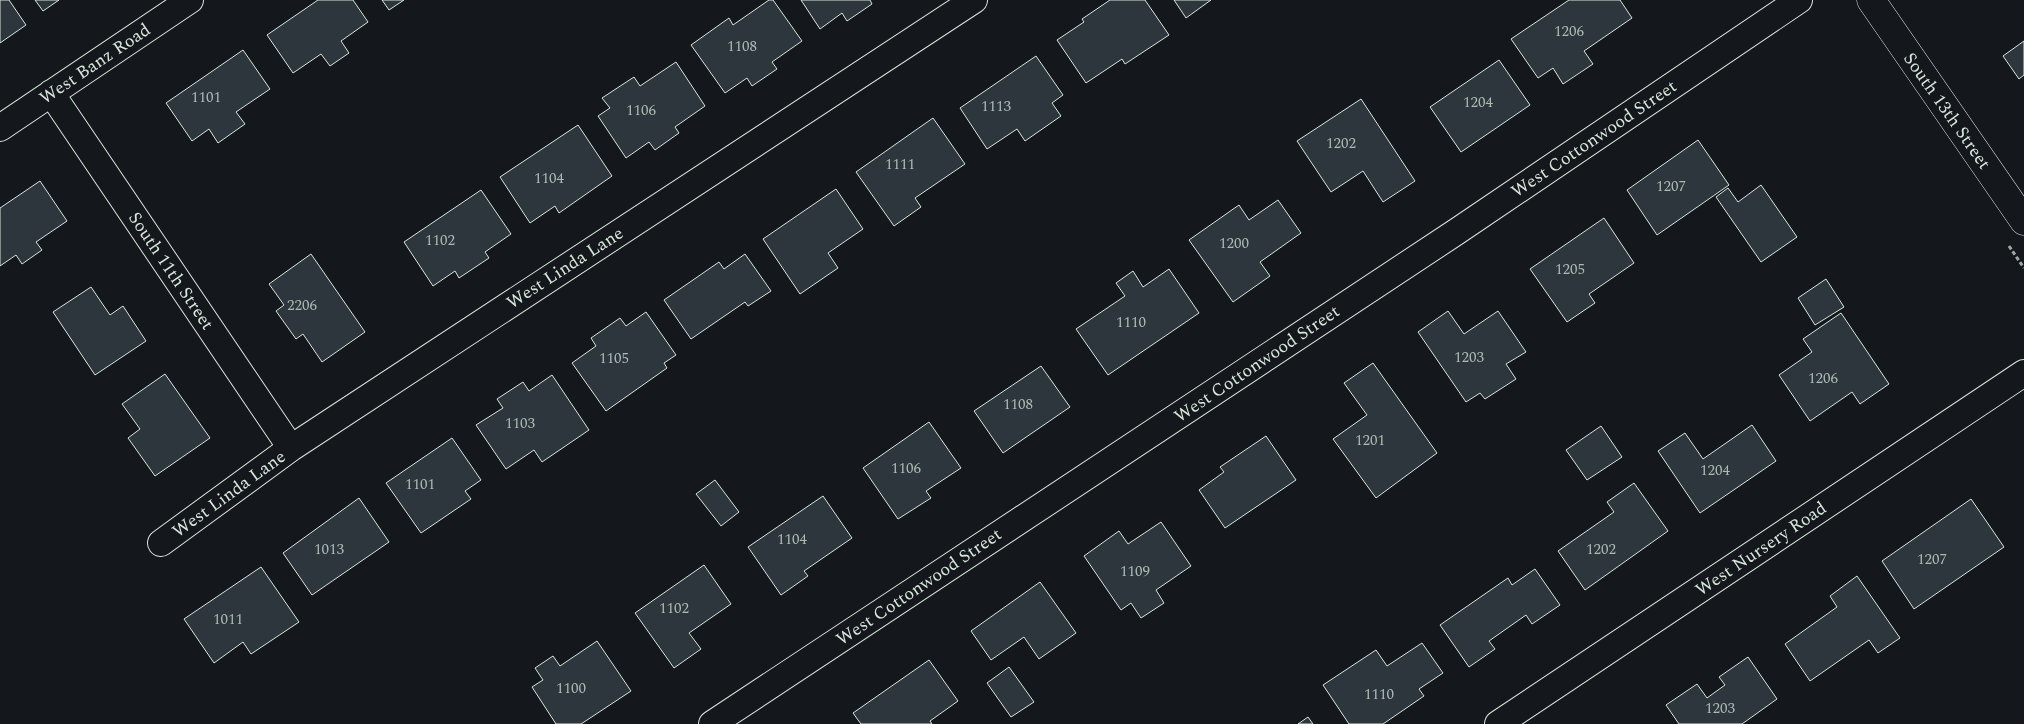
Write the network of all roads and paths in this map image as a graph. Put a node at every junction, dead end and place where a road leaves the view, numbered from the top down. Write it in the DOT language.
graph roads {
  1 [pos="190,0"];
  2 [pos="974,0"];
  3 [pos="1799,0"];
  4 [pos="1871,0"];
  5 [pos="51,93"];
  6 [pos="0,128"];
  7 [pos="2024,222"];
  8 [pos="2024,373"];
  9 [pos="291,448"];
  10 [pos="161,543"];
  11 [pos="712,724"];
  12 [pos="1498,724"];
  1 -- 5 [label="street, West Banz Road"];
  2 -- 9 [label="street, West Linda Lane"];
  3 -- 11 [label="street, West Cottonwood Street"];
  4 -- 7 [label="street, South 13th Street"];
  5 -- 6 [label="street, West Banz Road"];
  5 -- 9 [label="street, South 11th Street"];
  8 -- 12 [label="street, West Nursery Road"];
  9 -- 10 [label="street, West Linda Lane"];
}
